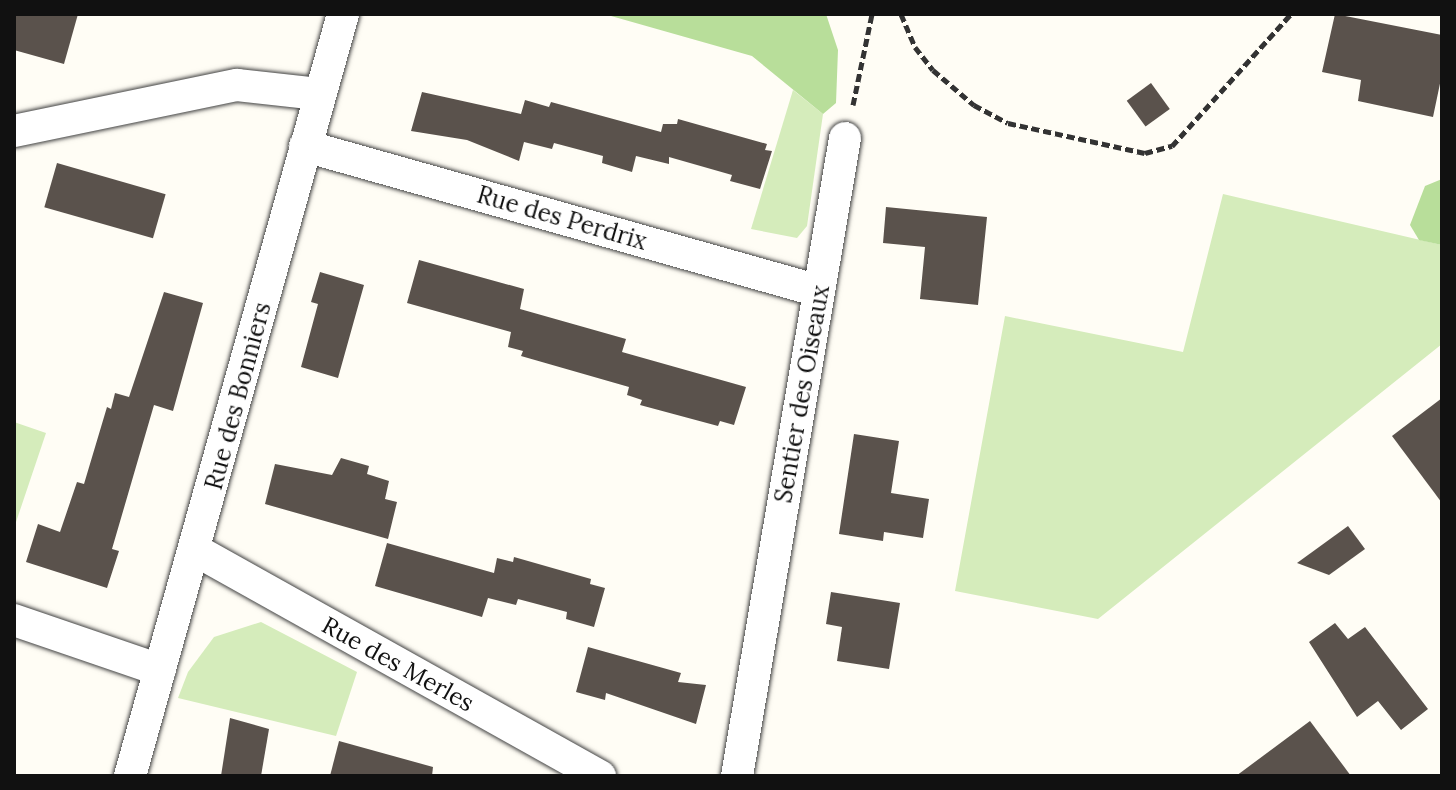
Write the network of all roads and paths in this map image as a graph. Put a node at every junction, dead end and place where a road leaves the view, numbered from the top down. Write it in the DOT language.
graph roads {
  1 [pos="343,14"];
  2 [pos="872,14"];
  3 [pos="901,14"];
  4 [pos="1291,14"];
  5 [pos="319,94"];
  6 [pos="14,131"];
  7 [pos="845,138"];
  8 [pos="305,146"];
  9 [pos="819,291"];
  10 [pos="197,551"];
  11 [pos="14,620"];
  12 [pos="160,670"];
  13 [pos="130,776"];
  14 [pos="600,776"];
  15 [pos="737,776"];
  1 -- 5 [label="street, Rue des Bonniers"];
  2 -- 7 [label="path"];
  3 -- 4 [label="path"];
  5 -- 6 [label="street"];
  5 -- 8 [label="street, Rue des Bonniers"];
  7 -- 9 [label="street, Sentier des Oiseaux"];
  8 -- 9 [label="street, Rue des Perdrix"];
  8 -- 10 [label="street, Rue des Bonniers"];
  9 -- 15 [label="street, Sentier des Oiseaux"];
  10 -- 12 [label="street, Rue des Bonniers"];
  10 -- 14 [label="street, Rue des Merles"];
  11 -- 12 [label="street"];
  12 -- 13 [label="street, Rue des Bonniers"];
}
